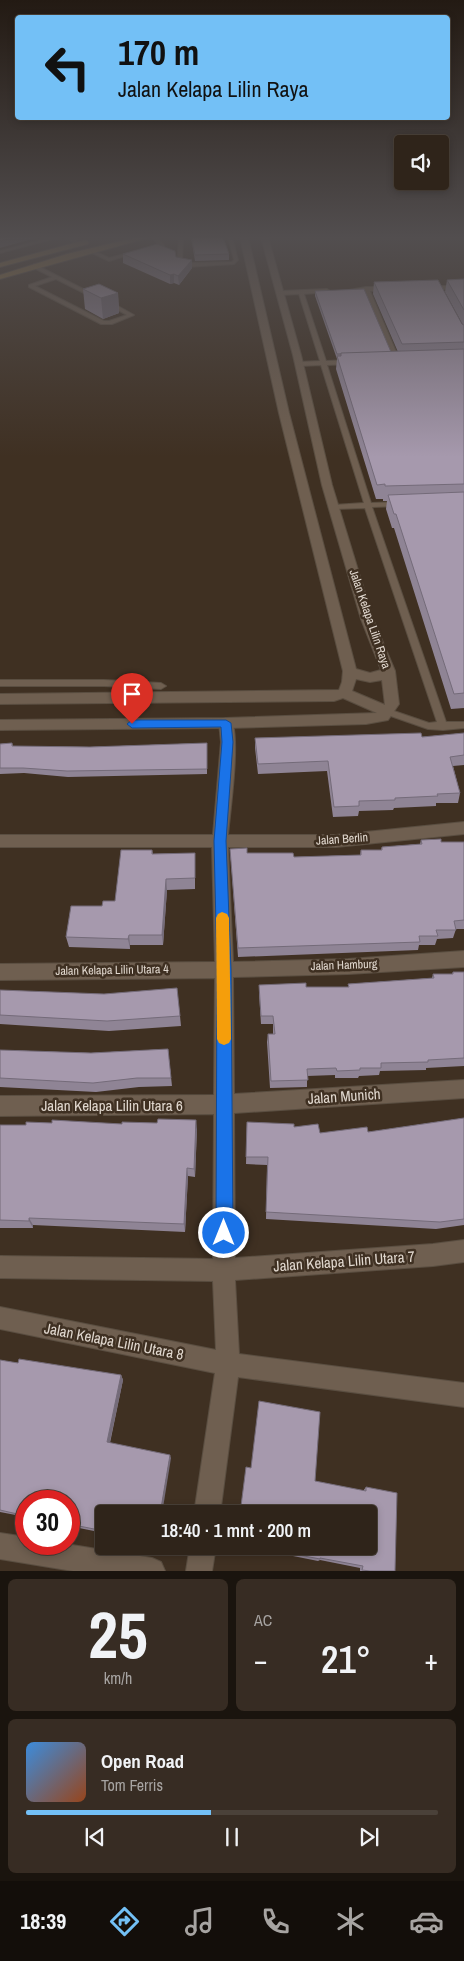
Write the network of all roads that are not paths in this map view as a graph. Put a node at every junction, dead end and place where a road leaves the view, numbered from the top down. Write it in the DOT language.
graph roads {
  1 [pos="80,310"];
  2 [pos="123,310"];
  3 [pos="261,310"];
  4 [pos="285,310"];
  5 [pos="307,310"];
  6 [pos="375,310"];
  7 [pos="406,360"];
  8 [pos="388,361"];
  9 [pos="396,361"];
  10 [pos="360,362"];
  11 [pos="324,363"];
  12 [pos="299,364"];
  13 [pos="406,504"];
  14 [pos="368,506"];
  15 [pos="334,507"];
  16 [pos="350,671"];
  17 [pos="388,671"];
  18 [pos="0,683"];
  19 [pos="104,683"];
  20 [pos="161,686"];
  21 [pos="344,693"];
  22 [pos="0,698"];
  23 [pos="102,698"];
  24 [pos="388,712"];
  25 [pos="226,723"];
  26 [pos="0,725"];
  27 [pos="464,725"];
  28 [pos="443,727"];
  29 [pos="464,828"];
  30 [pos="0,841"];
  31 [pos="220,841"];
  32 [pos="464,959"];
  33 [pos="224,969"];
  34 [pos="0,972"];
  35 [pos="464,1089"];
  36 [pos="224,1104"];
  37 [pos="0,1106"];
  38 [pos="464,1251"];
  39 [pos="0,1267"];
  40 [pos="224,1270"];
  41 [pos="0,1318"];
  42 [pos="228,1364"];
  43 [pos="464,1395"];
  44 [pos="208,1505"];
  45 [pos="0,1546"];
  46 [pos="201,1555"];
  47 [pos="152,1571"];
  48 [pos="199,1571"];
  1 -- 2 [label="lane"];
  3 -- 16 [label="street"];
  4 -- 12 [label="street, Jalan Kelapa Lilin Raya"];
  5 -- 11 [label="lane"];
  6 -- 9 [label="lane"];
  7 -- 9 [label="lane"];
  8 -- 9 [label="lane"];
  10 -- 11 [label="lane"];
  11 -- 12 [label="lane"];
  11 -- 14 [label="lane"];
  12 -- 15 [label="street, Jalan Kelapa Lilin Raya"];
  13 -- 14 [label="lane"];
  14 -- 15 [label="lane"];
  14 -- 28 [label="lane"];
  15 -- 17 [label="street, Jalan Kelapa Lilin Raya"];
  16 -- 17 [label="street"];
  16 -- 21 [label="street"];
  17 -- 24 [label="street, Jalan Kelapa Lilin Raya"];
  18 -- 19 [label="lane"];
  19 -- 20 [label="lane"];
  19 -- 23 [label="lane"];
  21 -- 23 [label="street"];
  21 -- 24 [label="street"];
  22 -- 23 [label="street"];
  24 -- 25 [label="street"];
  24 -- 28 [label="lane"];
  25 -- 26 [label="street"];
  25 -- 31 [label="street"];
  27 -- 28 [label="lane"];
  29 -- 31 [label="street, Jalan Berlin"];
  30 -- 31 [label="street, Jalan Berlin"];
  31 -- 33 [label="street"];
  32 -- 33 [label="street, Jalan Hamburg"];
  33 -- 34 [label="street, Jalan Kelapa Lilin Utara 4"];
  33 -- 36 [label="street"];
  35 -- 36 [label="street, Jalan Munich"];
  36 -- 37 [label="street, Jalan Kelapa Lilin Utara 6"];
  36 -- 40 [label="street"];
  38 -- 40 [label="street, Jalan Kelapa Lilin Utara 7"];
  39 -- 40 [label="street"];
  40 -- 42 [label="street"];
  41 -- 42 [label="street, Jalan Kelapa Lilin Utara 8"];
  42 -- 43 [label="street"];
  42 -- 44 [label="street"];
  45 -- 47 [label="street"];
  46 -- 48 [label="street"];
}
